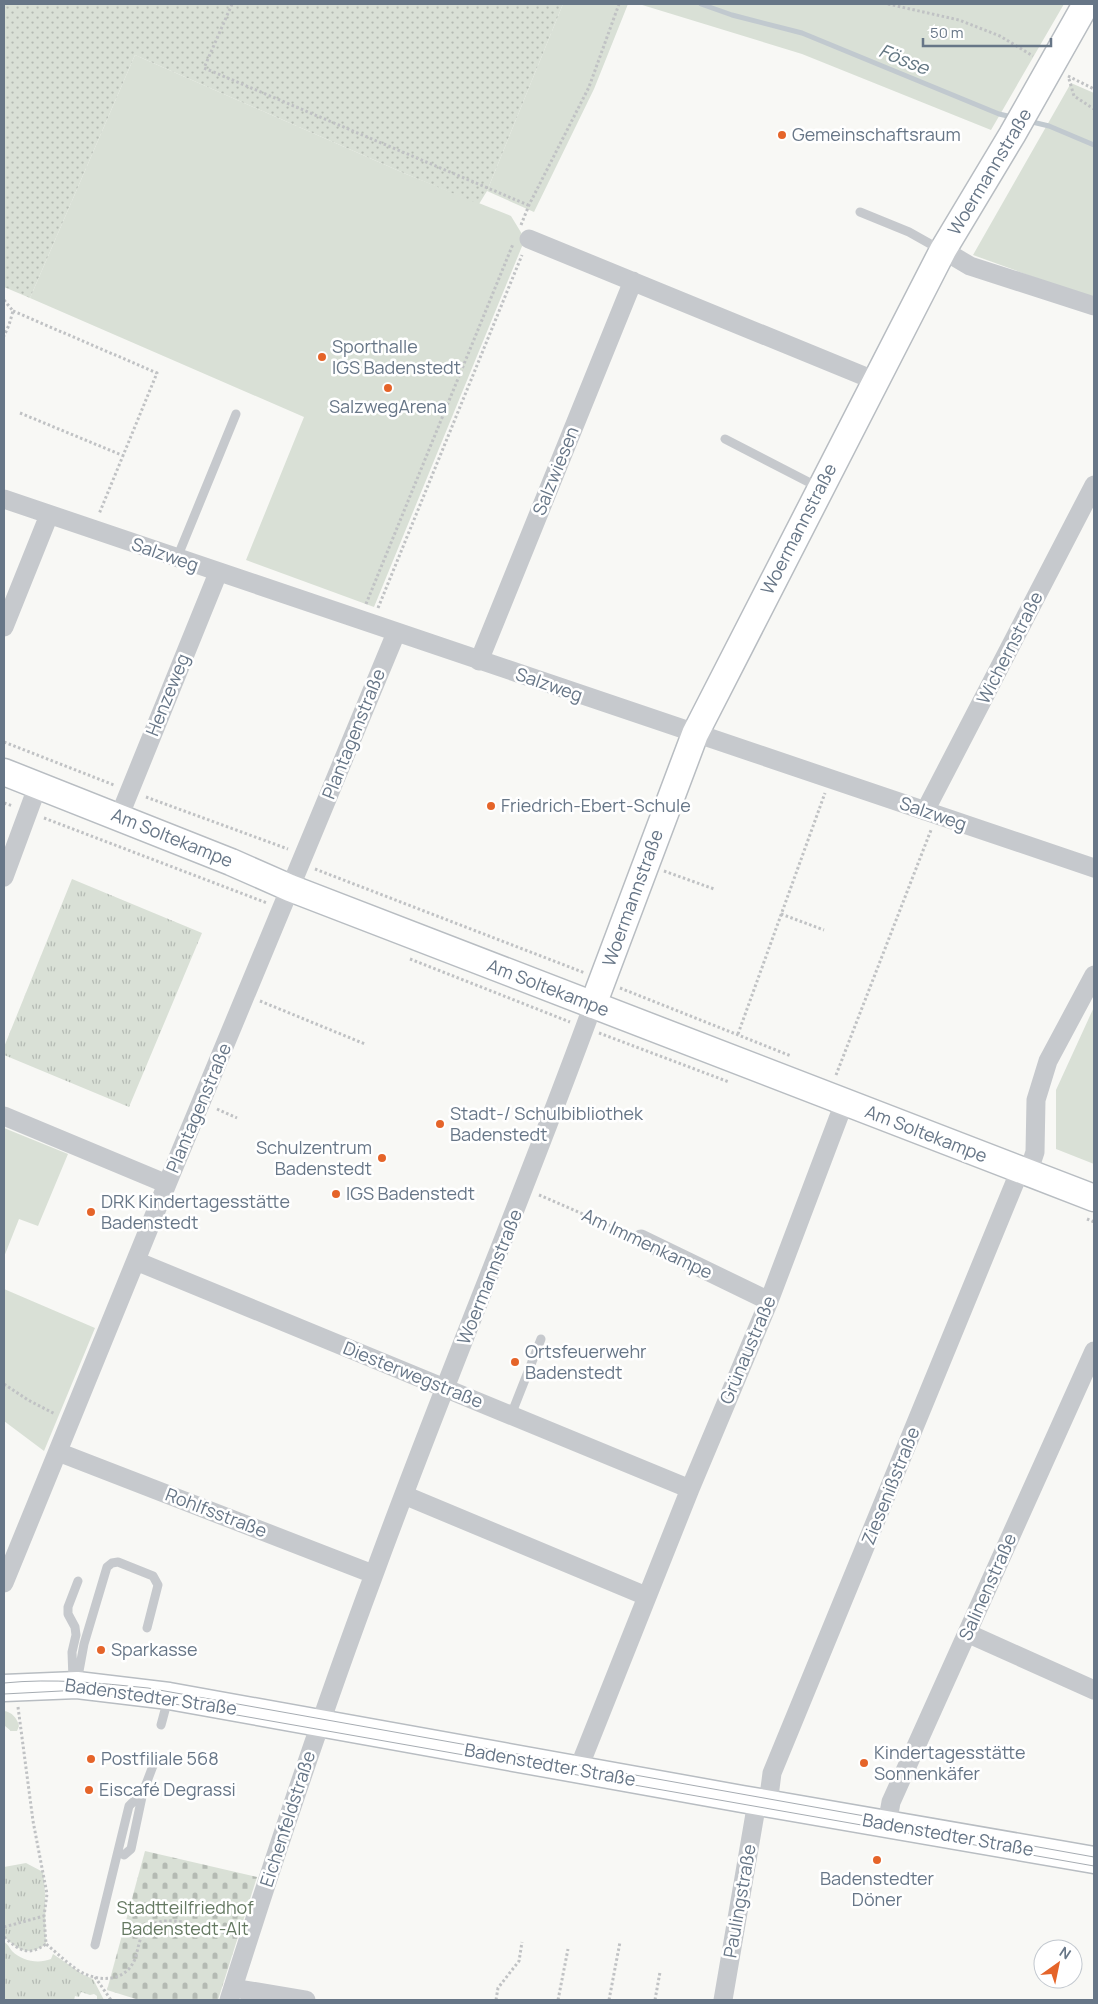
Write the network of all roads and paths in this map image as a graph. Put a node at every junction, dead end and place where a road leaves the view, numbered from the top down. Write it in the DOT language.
graph roads {
  1 [pos="232,4"];
  2 [pos="619,4"];
  3 [pos="888,4"];
  4 [pos="1086,4"];
  5 [pos="1051,66"];
  6 [pos="1094,89"];
  7 [pos="1094,109"];
  8 [pos="529,205"];
  9 [pos="860,212"];
  10 [pos="524,234"];
  11 [pos="943,250"];
  12 [pos="633,281"];
  13 [pos="4,300"];
  14 [pos="1094,306"];
  15 [pos="13,311"];
  16 [pos="4,336"];
  17 [pos="876,380"];
  18 [pos="20,413"];
  19 [pos="236,414"];
  20 [pos="724,439"];
  21 [pos="124,456"];
  22 [pos="1094,485"];
  23 [pos="820,488"];
  24 [pos="4,499"];
  25 [pos="49,515"];
  26 [pos="92,530"];
  27 [pos="177,558"];
  28 [pos="218,573"];
  29 [pos="365,623"];
  30 [pos="4,627"];
  31 [pos="396,633"];
  32 [pos="479,661"];
  33 [pos="695,734"];
  34 [pos="4,742"];
  35 [pos="4,772"];
  36 [pos="831,779"];
  37 [pos="38,785"];
  38 [pos="129,791"];
  39 [pos="931,813"];
  40 [pos="119,817"];
  41 [pos="302,860"];
  42 [pos="645,864"];
  43 [pos="1094,868"];
  44 [pos="4,877"];
  45 [pos="290,888"];
  46 [pos="714,889"];
  47 [pos="781,914"];
  48 [pos="824,930"];
  49 [pos="1094,975"];
  50 [pos="603,980"];
  51 [pos="246,995"];
  52 [pos="593,1005"];
  53 [pos="738,1034"];
  54 [pos="365,1044"];
  55 [pos="792,1056"];
  56 [pos="827,1071"];
  57 [pos="836,1075"];
  58 [pos="844,1091"];
  59 [pos="4,1116"];
  60 [pos="1024,1171"];
  61 [pos="167,1184"];
  62 [pos="525,1189"];
  63 [pos="1094,1198"];
  64 [pos="641,1239"];
  65 [pos="136,1261"];
  66 [pos="768,1301"];
  67 [pos="542,1339"];
  68 [pos="1094,1352"];
  69 [pos="4,1384"];
  70 [pos="446,1388"];
  71 [pos="511,1415"];
  72 [pos="70,1421"];
  73 [pos="58,1452"];
  74 [pos="690,1489"];
  75 [pos="404,1495"];
  76 [pos="374,1574"];
  77 [pos="78,1580"];
  78 [pos="4,1583"];
  79 [pos="646,1596"];
  80 [pos="147,1628"];
  81 [pos="967,1633"];
  82 [pos="75,1685"];
  83 [pos="10,1687"];
  84 [pos="1094,1690"];
  85 [pos="169,1696"];
  86 [pos="319,1724"];
  87 [pos="161,1725"];
  88 [pos="156,1758"];
  89 [pos="578,1770"];
  90 [pos="143,1792"];
  91 [pos="762,1803"];
  92 [pos="887,1825"];
  93 [pos="124,1854"];
  94 [pos="1094,1860"];
  95 [pos="44,1916"];
  96 [pos="4,1927"];
  97 [pos="4,1937"];
  98 [pos="248,1940"];
  99 [pos="522,1942"];
  100 [pos="620,1942"];
  101 [pos="46,1944"];
  102 [pos="95,1944"];
  103 [pos="568,1949"];
  104 [pos="660,1972"];
  105 [pos="95,1977"];
  106 [pos="231,1994"];
  107 [pos="111,2000"];
  108 [pos="306,2000"];
  109 [pos="496,2000"];
  110 [pos="558,2000"];
  111 [pos="609,2000"];
  112 [pos="655,2000"];
  113 [pos="723,2000"];
  1 -- 8 [label="path"];
  2 -- 8 [label="path"];
  3 -- 5 [label="path"];
  4 -- 5 [label="street, Woermannstraße"];
  5 -- 11 [label="street, Woermannstraße"];
  6 -- 7 [label="path"];
  8 -- 10 [label="path"];
  9 -- 11 [label="lane"];
  10 -- 12 [label="street"];
  10 -- 29 [label="path"];
  10 -- 29 [label="path"];
  11 -- 14 [label="street"];
  11 -- 17 [label="street, Woermannstraße"];
  12 -- 17 [label="street"];
  12 -- 32 [label="street, Salzwiesen"];
  13 -- 15 [label="path"];
  15 -- 16 [label="path"];
  15 -- 21 [label="path"];
  17 -- 23 [label="street, Woermannstraße"];
  18 -- 21 [label="path"];
  19 -- 27 [label="lane"];
  20 -- 23 [label="lane"];
  21 -- 26 [label="path"];
  22 -- 39 [label="street, Wichernstraße"];
  23 -- 33 [label="street, Woermannstraße"];
  24 -- 25 [label="street, Salzweg"];
  25 -- 26 [label="street, Salzweg"];
  25 -- 30 [label="street"];
  26 -- 27 [label="street, Salzweg"];
  27 -- 28 [label="street, Salzweg"];
  28 -- 29 [label="street, Salzweg"];
  28 -- 38 [label="street, Henzeweg"];
  29 -- 31 [label="street, Salzweg"];
  31 -- 32 [label="street, Salzweg"];
  31 -- 41 [label="street, Plantagenstraße"];
  32 -- 33 [label="street, Salzweg"];
  33 -- 36 [label="street, Salzweg"];
  33 -- 42 [label="street, Woermannstraße"];
  34 -- 38 [label="path"];
  35 -- 37 [label="street, Am Soltekampe"];
  36 -- 39 [label="street, Salzweg"];
  36 -- 47 [label="path"];
  37 -- 40 [label="street, Am Soltekampe"];
  37 -- 44 [label="street"];
  38 -- 40 [label="street, Henzeweg"];
  38 -- 41 [label="path"];
  39 -- 43 [label="street, Salzweg"];
  39 -- 57 [label="path"];
  40 -- 45 [label="street, Am Soltekampe"];
  41 -- 45 [label="street, Plantagenstraße"];
  41 -- 50 [label="path"];
  42 -- 46 [label="path"];
  42 -- 50 [label="street, Woermannstraße"];
  45 -- 51 [label="street, Plantagenstraße"];
  45 -- 52 [label="street, Am Soltekampe"];
  47 -- 48 [label="path"];
  47 -- 53 [label="path"];
  49 -- 60 [label="street, Ziesenißstraße"];
  50 -- 52 [label="street, Woermannstraße"];
  50 -- 53 [label="path"];
  51 -- 54 [label="path"];
  51 -- 61 [label="street, Plantagenstraße"];
  52 -- 58 [label="street, Am Soltekampe"];
  52 -- 62 [label="street, Woermannstraße"];
  53 -- 55 [label="path"];
  56 -- 57 [label="path"];
  57 -- 58 [label="path"];
  58 -- 60 [label="street, Am Soltekampe"];
  58 -- 66 [label="street, Grünaustraße"];
  59 -- 61 [label="street"];
  60 -- 63 [label="street, Am Soltekampe"];
  60 -- 91 [label="street, Ziesenißstraße"];
  61 -- 65 [label="street, Plantagenstraße"];
  62 -- 64 [label="path, Am Immenkampe"];
  62 -- 70 [label="street, Woermannstraße"];
  64 -- 66 [label="street, Am Immenkampe"];
  65 -- 70 [label="street, Diesterwegstraße"];
  65 -- 72 [label="street, Plantagenstraße"];
  66 -- 74 [label="street, Grünaustraße"];
  67 -- 71 [label="lane"];
  68 -- 81 [label="street, Salinenstraße"];
  69 -- 72 [label="path"];
  70 -- 71 [label="street, Diesterwegstraße"];
  70 -- 75 [label="street, Woermannstraße"];
  71 -- 74 [label="street, Diesterwegstraße"];
  72 -- 73 [label="street, Plantagenstraße"];
  73 -- 76 [label="street, Rohlfsstraße"];
  73 -- 78 [label="street, Plantagenstraße"];
  74 -- 79 [label="street, Grünaustraße"];
  75 -- 76 [label="street, Woermannstraße"];
  75 -- 79 [label="street"];
  76 -- 86 [label="street, Woermannstraße"];
  77 -- 82 [label="lane"];
  79 -- 89 [label="street, Grünaustraße"];
  80 -- 82 [label="lane"];
  81 -- 84 [label="street"];
  81 -- 92 [label="street, Salinenstraße"];
  82 -- 83 [label="street, Badenstedter Straße"];
  82 -- 85 [label="street, Badenstedter Straße"];
  83 -- 95 [label="path"];
  85 -- 86 [label="street, Badenstedter Straße"];
  85 -- 87 [label="lane"];
  86 -- 89 [label="street, Badenstedter Straße"];
  86 -- 98 [label="street, Eichenfeldstraße"];
  88 -- 90 [label="lane"];
  89 -- 91 [label="street, Badenstedter Straße"];
  90 -- 93 [label="lane"];
  90 -- 102 [label="lane"];
  91 -- 92 [label="street, Badenstedter Straße"];
  91 -- 113 [label="street, Paulingstraße"];
  92 -- 94 [label="street, Badenstedter Straße"];
  95 -- 96 [label="path"];
  95 -- 101 [label="path"];
  97 -- 101 [label="path"];
  98 -- 105 [label="path"];
  98 -- 106 [label="street, Eichenfeldstraße"];
  99 -- 109 [label="path"];
  100 -- 111 [label="path"];
  101 -- 105 [label="path"];
  103 -- 110 [label="path"];
  104 -- 112 [label="path"];
  105 -- 107 [label="path"];
  106 -- 108 [label="street"];
}
